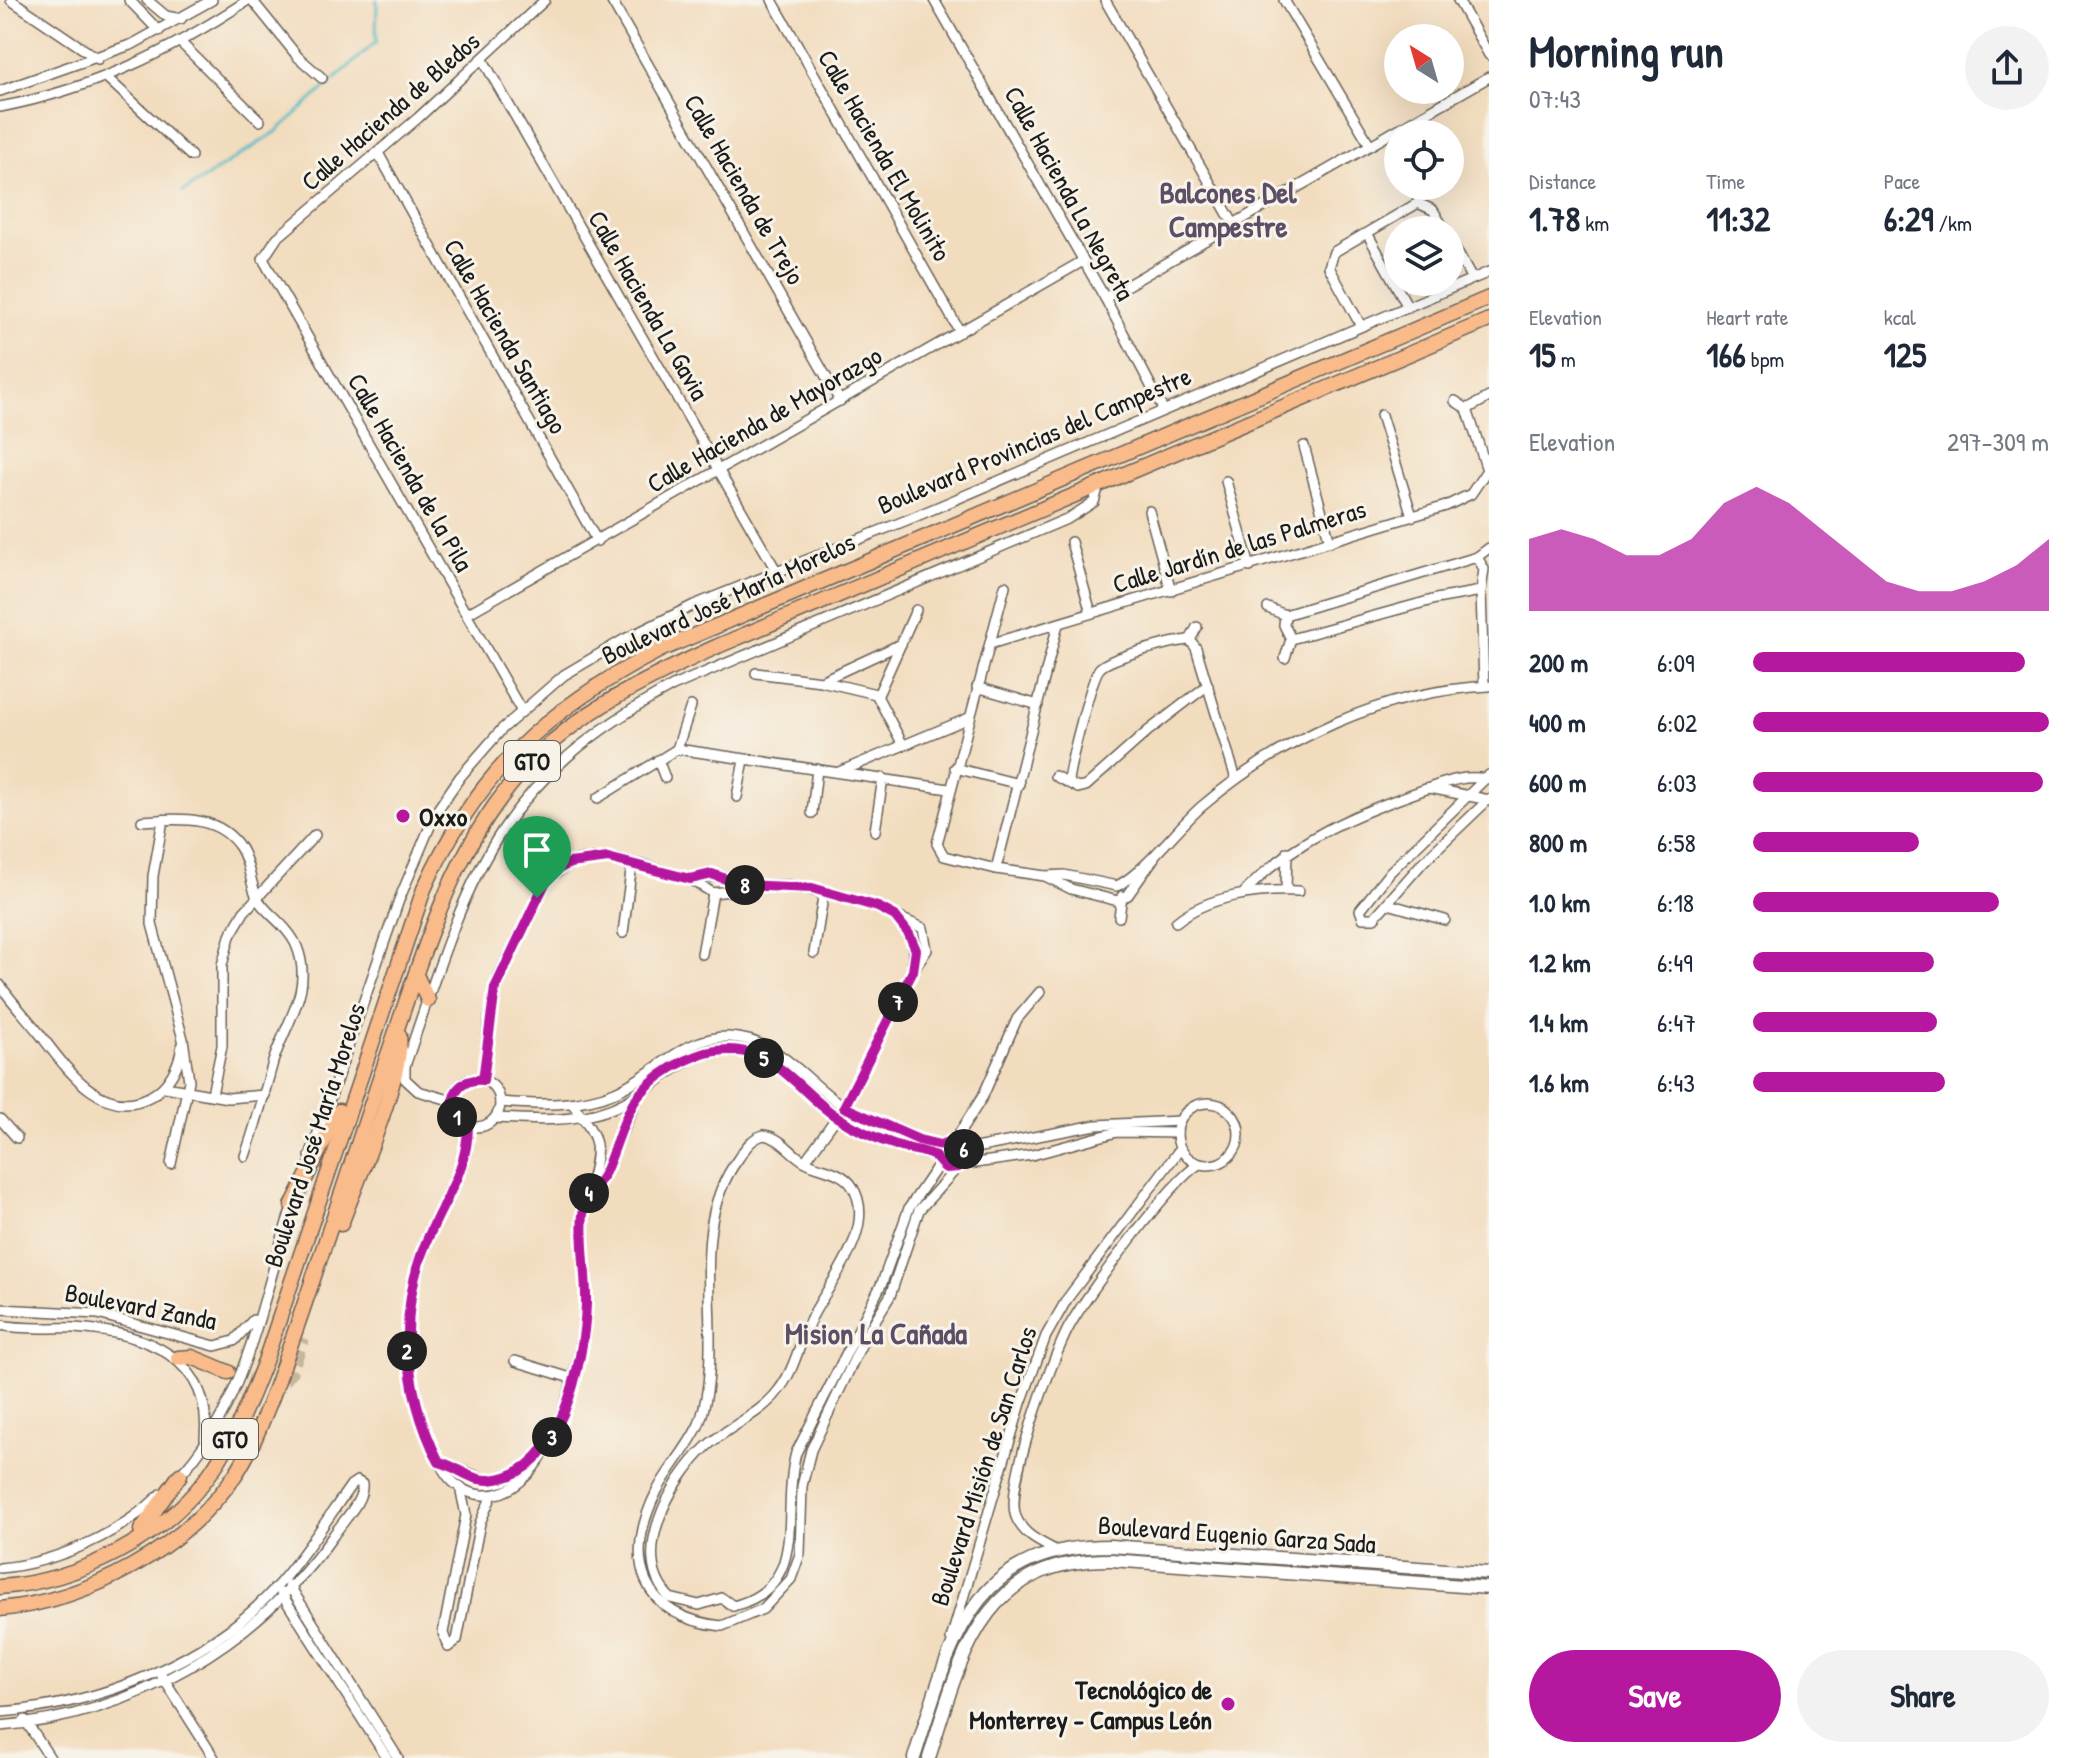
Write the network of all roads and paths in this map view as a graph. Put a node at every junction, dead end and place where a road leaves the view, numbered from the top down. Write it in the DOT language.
graph roads {
  1 [pos="11,0"];
  2 [pos="129,0"];
  3 [pos="147,0"];
  4 [pos="212,0"];
  5 [pos="250,0"];
  6 [pos="545,0"];
  7 [pos="611,0"];
  8 [pos="772,0"];
  9 [pos="934,0"];
  10 [pos="1105,0"];
  11 [pos="1284,0"];
  12 [pos="1458,0"];
  13 [pos="181,19"];
  14 [pos="159,31"];
  15 [pos="181,43"];
  16 [pos="1489,55"];
  17 [pos="98,59"];
  18 [pos="483,60"];
  19 [pos="106,77"];
  20 [pos="1489,77"];
  21 [pos="322,78"];
  22 [pos="2,90"];
  23 [pos="0,107"];
  24 [pos="260,121"];
  25 [pos="1370,145"];
  26 [pos="378,153"];
  27 [pos="191,156"];
  28 [pos="1398,216"];
  29 [pos="1437,216"];
  30 [pos="1233,223"];
  31 [pos="1384,224"];
  32 [pos="1367,233"];
  33 [pos="264,255"];
  34 [pos="1083,261"];
  35 [pos="1464,264"];
  36 [pos="1489,272"];
  37 [pos="1472,279"];
  38 [pos="1105,298"];
  39 [pos="1489,298"];
  40 [pos="1408,307"];
  41 [pos="1489,320"];
  42 [pos="1361,326"];
  43 [pos="960,332"];
  44 [pos="1489,397"];
  45 [pos="840,401"];
  46 [pos="1455,401"];
  47 [pos="1163,409"];
  48 [pos="1467,409"];
  49 [pos="1381,415"];
  50 [pos="1304,446"];
  51 [pos="1488,468"];
  52 [pos="719,471"];
  53 [pos="1226,481"];
  54 [pos="1099,485"];
  55 [pos="1149,511"];
  56 [pos="1412,516"];
  57 [pos="597,541"];
  58 [pos="1071,542"];
  59 [pos="1330,542"];
  60 [pos="1489,548"];
  61 [pos="1477,557"];
  62 [pos="1250,567"];
  63 [pos="777,572"];
  64 [pos="1005,586"];
  65 [pos="1171,591"];
  66 [pos="1481,591"];
  67 [pos="1268,608"];
  68 [pos="916,610"];
  69 [pos="1091,613"];
  70 [pos="467,614"];
  71 [pos="1285,615"];
  72 [pos="1058,624"];
  73 [pos="1197,627"];
  74 [pos="1291,639"];
  75 [pos="1190,640"];
  76 [pos="901,644"];
  77 [pos="990,644"];
  78 [pos="1285,658"];
  79 [pos="756,673"];
  80 [pos="821,681"];
  81 [pos="1208,685"];
  82 [pos="1486,686"];
  83 [pos="977,687"];
  84 [pos="878,695"];
  85 [pos="1038,705"];
  86 [pos="691,706"];
  87 [pos="521,710"];
  88 [pos="969,718"];
  89 [pos="903,745"];
  90 [pos="677,749"];
  91 [pos="658,760"];
  92 [pos="744,760"];
  93 [pos="955,768"];
  94 [pos="817,769"];
  95 [pos="838,773"];
  96 [pos="1055,776"];
  97 [pos="665,778"];
  98 [pos="883,778"];
  99 [pos="1488,778"];
  100 [pos="1236,779"];
  101 [pos="1068,782"];
  102 [pos="1019,784"];
  103 [pos="1430,788"];
  104 [pos="949,789"];
  105 [pos="1470,794"];
  106 [pos="737,797"];
  107 [pos="598,798"];
  108 [pos="1489,799"];
  109 [pos="1451,812"];
  110 [pos="812,813"];
  111 [pos="163,820"];
  112 [pos="142,821"];
  113 [pos="1462,823"];
  114 [pos="875,831"];
  115 [pos="315,835"];
  116 [pos="1156,851"];
  117 [pos="1287,852"];
  118 [pos="632,864"];
  119 [pos="996,869"];
  120 [pos="1045,876"];
  121 [pos="690,879"];
  122 [pos="1122,884"];
  123 [pos="742,885"];
  124 [pos="1286,890"];
  125 [pos="824,891"];
  126 [pos="1299,891"];
  127 [pos="713,893"];
  128 [pos="1243,894"];
  129 [pos="256,899"];
  130 [pos="1122,900"];
  131 [pos="1388,904"];
  132 [pos="895,916"];
  133 [pos="1119,917"];
  134 [pos="1445,920"];
  135 [pos="1176,922"];
  136 [pos="623,933"];
  137 [pos="814,953"];
  138 [pos="702,954"];
  139 [pos="913,971"];
  140 [pos="416,975"];
  141 [pos="0,985"];
  142 [pos="1040,992"];
  143 [pos="428,1000"];
  144 [pos="397,1029"];
  145 [pos="183,1039"];
  146 [pos="700,1042"];
  147 [pos="704,1053"];
  148 [pos="366,1057"];
  149 [pos="483,1080"];
  150 [pos="165,1087"];
  151 [pos="188,1089"];
  152 [pos="212,1094"];
  153 [pos="265,1095"];
  154 [pos="638,1096"];
  155 [pos="453,1101"];
  156 [pos="500,1102"];
  157 [pos="572,1103"];
  158 [pos="530,1104"];
  159 [pos="844,1107"];
  160 [pos="581,1117"];
  161 [pos="837,1117"];
  162 [pos="495,1118"];
  163 [pos="0,1119"];
  164 [pos="527,1120"];
  165 [pos="1180,1121"];
  166 [pos="468,1125"];
  167 [pos="1067,1132"];
  168 [pos="1177,1133"];
  169 [pos="17,1138"];
  170 [pos="955,1140"];
  171 [pos="1030,1140"];
  172 [pos="1069,1144"];
  173 [pos="940,1145"];
  174 [pos="1180,1149"];
  175 [pos="965,1150"];
  176 [pos="1032,1155"];
  177 [pos="245,1156"];
  178 [pos="937,1160"];
  179 [pos="805,1161"];
  180 [pos="171,1164"];
  181 [pos="1199,1164"];
  182 [pos="959,1166"];
  183 [pos="587,1194"];
  184 [pos="292,1206"];
  185 [pos="0,1309"];
  186 [pos="259,1311"];
  187 [pos="0,1325"];
  188 [pos="162,1331"];
  189 [pos="303,1338"];
  190 [pos="157,1347"];
  191 [pos="178,1358"];
  192 [pos="515,1361"];
  193 [pos="228,1372"];
  194 [pos="574,1379"];
  195 [pos="1011,1438"];
  196 [pos="1027,1442"];
  197 [pos="205,1444"];
  198 [pos="536,1460"];
  199 [pos="439,1462"];
  200 [pos="180,1475"];
  201 [pos="460,1487"];
  202 [pos="492,1495"];
  203 [pos="120,1550"];
  204 [pos="1057,1551"];
  205 [pos="0,1568"];
  206 [pos="1466,1571"];
  207 [pos="1489,1573"];
  208 [pos="284,1577"];
  209 [pos="0,1587"];
  210 [pos="277,1587"];
  211 [pos="1464,1587"];
  212 [pos="1489,1588"];
  213 [pos="292,1589"];
  214 [pos="283,1596"];
  215 [pos="710,1603"];
  216 [pos="733,1606"];
  217 [pos="0,1609"];
  218 [pos="733,1619"];
  219 [pos="710,1622"];
  220 [pos="949,1647"];
  221 [pos="158,1670"];
  222 [pos="165,1680"];
  223 [pos="20,1710"];
  224 [pos="0,1712"];
  225 [pos="26,1722"];
  226 [pos="0,1726"];
  227 [pos="50,1758"];
  228 [pos="214,1758"];
  229 [pos="387,1758"];
  230 [pos="398,1758"];
  231 [pos="914,1758"];
  232 [pos="929,1758"];
  1 -- 17 [label="street"];
  2 -- 14 [label="street"];
  3 -- 13 [label="street"];
  4 -- 13 [label="street"];
  5 -- 15 [label="street"];
  5 -- 21 [label="street"];
  6 -- 18 [label="street, Calle Hacienda de Bledos"];
  7 -- 45 [label="street, Calle Hacienda de Trejo"];
  8 -- 43 [label="street, Calle Hacienda El Molinito"];
  9 -- 34 [label="street, Calle Hacienda La Negreta"];
  10 -- 30 [label="street"];
  11 -- 25 [label="street"];
  12 -- 16 [label="street"];
  13 -- 14 [label="street"];
  14 -- 17 [label="street"];
  15 -- 19 [label="street"];
  15 -- 24 [label="street"];
  17 -- 22 [label="street"];
  18 -- 26 [label="street, Calle Hacienda de Bledos"];
  18 -- 52 [label="street, Calle Hacienda La Gavia"];
  19 -- 23 [label="street"];
  19 -- 27 [label="street"];
  20 -- 25 [label="street"];
  25 -- 30 [label="street"];
  26 -- 33 [label="street, Calle Hacienda de Bledos"];
  26 -- 57 [label="street, Calle Hacienda Santiago"];
  28 -- 29 [label="street"];
  30 -- 38 [label="street"];
  31 -- 32 [label="street"];
  32 -- 40 [label="street"];
  32 -- 42 [label="street"];
  33 -- 70 [label="street, Calle Hacienda de la Pila"];
  34 -- 38 [label="street, Calle Hacienda La Negreta"];
  34 -- 43 [label="street, Calle Hacienda de Mayorazgo"];
  35 -- 37 [label="street"];
  36 -- 37 [label="street, Boulevard Provincias del Campestre"];
  37 -- 40 [label="street, Boulevard Provincias del Campestre"];
  38 -- 47 [label="street, Calle Hacienda La Negreta"];
  39 -- 148 [label="main road, Boulevard José María Morelos / GTO"];
  40 -- 42 [label="street, Boulevard Provincias del Campestre"];
  41 -- 54 [label="main road, Boulevard José María Morelos / GTO"];
  42 -- 47 [label="street, Boulevard Provincias del Campestre"];
  43 -- 45 [label="street, Calle Hacienda de Mayorazgo"];
  44 -- 48 [label="street"];
  45 -- 52 [label="street, Calle Hacienda de Mayorazgo"];
  46 -- 48 [label="street"];
  47 -- 63 [label="street, Boulevard Provincias del Campestre"];
  48 -- 51 [label="street, Calle Jardín de las Palmeras"];
  49 -- 56 [label="street"];
  50 -- 59 [label="street"];
  51 -- 56 [label="street, Calle Jardín de las Palmeras"];
  52 -- 57 [label="street, Calle Hacienda de Mayorazgo"];
  52 -- 63 [label="street, Calle Hacienda La Gavia"];
  53 -- 62 [label="street"];
  54 -- 140 [label="main road, Boulevard José María Morelos / GTO"];
  54 -- 143 [label="street"];
  55 -- 65 [label="street"];
  56 -- 59 [label="street, Calle Jardín de las Palmeras"];
  57 -- 70 [label="street, Calle Hacienda de Mayorazgo"];
  58 -- 69 [label="street"];
  59 -- 62 [label="street, Calle Jardín de las Palmeras"];
  60 -- 61 [label="street"];
  61 -- 66 [label="street"];
  61 -- 71 [label="street"];
  62 -- 65 [label="street, Calle Jardín de las Palmeras"];
  63 -- 87 [label="street, Boulevard Provincias del Campestre"];
  64 -- 77 [label="street"];
  65 -- 69 [label="street, Calle Jardín de las Palmeras"];
  66 -- 74 [label="street"];
  66 -- 82 [label="street"];
  67 -- 71 [label="street"];
  68 -- 76 [label="street"];
  69 -- 72 [label="street, Calle Jardín de las Palmeras"];
  70 -- 87 [label="street, Calle Hacienda de la Pila"];
  71 -- 74 [label="street"];
  72 -- 77 [label="street, Calle Jardín de las Palmeras"];
  72 -- 85 [label="street"];
  73 -- 75 [label="street"];
  74 -- 78 [label="street"];
  75 -- 81 [label="street"];
  75 -- 101 [label="street"];
  76 -- 80 [label="street"];
  76 -- 84 [label="street"];
  77 -- 83 [label="street"];
  79 -- 80 [label="street"];
  80 -- 84 [label="street"];
  81 -- 100 [label="street"];
  81 -- 101 [label="street"];
  82 -- 100 [label="street"];
  83 -- 85 [label="street"];
  83 -- 88 [label="street"];
  84 -- 89 [label="street"];
  85 -- 102 [label="street"];
  86 -- 90 [label="street"];
  87 -- 184 [label="street, Boulevard Provincias del Campestre"];
  88 -- 89 [label="street"];
  88 -- 93 [label="street"];
  89 -- 95 [label="street"];
  90 -- 91 [label="street"];
  90 -- 92 [label="street"];
  91 -- 97 [label="street"];
  91 -- 107 [label="street"];
  92 -- 94 [label="street"];
  92 -- 106 [label="street"];
  93 -- 102 [label="street"];
  93 -- 104 [label="street"];
  94 -- 95 [label="street"];
  94 -- 110 [label="street"];
  95 -- 98 [label="street"];
  96 -- 101 [label="street"];
  98 -- 104 [label="street"];
  98 -- 114 [label="street"];
  99 -- 103 [label="street"];
  99 -- 105 [label="street"];
  100 -- 116 [label="street"];
  102 -- 119 [label="street"];
  103 -- 105 [label="street"];
  103 -- 117 [label="street"];
  104 -- 119 [label="street"];
  105 -- 108 [label="street"];
  105 -- 109 [label="street"];
  108 -- 113 [label="street"];
  109 -- 113 [label="street"];
  109 -- 131 [label="street"];
  111 -- 112 [label="street"];
  111 -- 129 [label="street"];
  111 -- 145 [label="street"];
  113 -- 131 [label="street"];
  115 -- 129 [label="street"];
  116 -- 122 [label="street"];
  116 -- 130 [label="street"];
  117 -- 124 [label="street"];
  117 -- 128 [label="street"];
  118 -- 121 [label="street"];
  118 -- 136 [label="street"];
  118 -- 149 [label="street"];
  119 -- 120 [label="street"];
  120 -- 122 [label="street"];
  120 -- 130 [label="street"];
  121 -- 123 [label="street"];
  121 -- 127 [label="street"];
  122 -- 130 [label="street"];
  123 -- 125 [label="street"];
  123 -- 127 [label="street"];
  124 -- 126 [label="street"];
  124 -- 128 [label="street"];
  125 -- 132 [label="street"];
  125 -- 137 [label="street"];
  127 -- 138 [label="street"];
  128 -- 135 [label="street"];
  129 -- 152 [label="street"];
  129 -- 153 [label="street"];
  130 -- 133 [label="street"];
  131 -- 134 [label="street"];
  132 -- 139 [label="street"];
  132 -- 139 [label="street"];
  139 -- 159 [label="street"];
  140 -- 143 [label="main road"];
  140 -- 144 [label="main road, Boulevard José María Morelos / GTO"];
  141 -- 150 [label="street"];
  142 -- 170 [label="street"];
  143 -- 155 [label="street"];
  144 -- 189 [label="main road"];
  144 -- 217 [label="main road, Boulevard José María Morelos / GTO"];
  145 -- 150 [label="street"];
  145 -- 151 [label="street"];
  146 -- 147 [label="street"];
  146 -- 157 [label="street"];
  146 -- 159 [label="street"];
  147 -- 154 [label="street"];
  147 -- 161 [label="street"];
  148 -- 184 [label="main road"];
  148 -- 203 [label="main road, Boulevard José María Morelos / GTO"];
  149 -- 155 [label="street"];
  149 -- 156 [label="street"];
  150 -- 151 [label="street"];
  151 -- 152 [label="street"];
  151 -- 180 [label="street"];
  152 -- 153 [label="street"];
  153 -- 177 [label="street"];
  154 -- 160 [label="street"];
  154 -- 183 [label="street"];
  155 -- 166 [label="street"];
  156 -- 158 [label="street"];
  156 -- 162 [label="street"];
  157 -- 158 [label="street"];
  157 -- 160 [label="street"];
  158 -- 164 [label="street"];
  159 -- 161 [label="street"];
  159 -- 173 [label="street"];
  160 -- 164 [label="street"];
  160 -- 183 [label="street"];
  161 -- 178 [label="street"];
  161 -- 179 [label="street"];
  162 -- 164 [label="street"];
  162 -- 166 [label="street"];
  163 -- 169 [label="street"];
  165 -- 167 [label="street"];
  165 -- 168 [label="street"];
  165 -- 181 [label="street"];
  166 -- 199 [label="street"];
  167 -- 171 [label="street"];
  167 -- 172 [label="street"];
  168 -- 172 [label="street"];
  168 -- 174 [label="street"];
  170 -- 173 [label="street"];
  170 -- 175 [label="street"];
  171 -- 175 [label="street"];
  171 -- 176 [label="street"];
  172 -- 176 [label="street"];
  173 -- 178 [label="street"];
  174 -- 181 [label="street"];
  174 -- 195 [label="street, Boulevard Misión de San Carlos"];
  175 -- 182 [label="street"];
  176 -- 182 [label="street"];
  178 -- 182 [label="street"];
  178 -- 216 [label="street"];
  179 -- 215 [label="street"];
  179 -- 219 [label="street"];
  181 -- 196 [label="street, Boulevard Misión de San Carlos"];
  182 -- 218 [label="street"];
  183 -- 194 [label="street"];
  184 -- 186 [label="street, Boulevard Provincias del Campestre"];
  185 -- 188 [label="street, Boulevard Zanda"];
  186 -- 188 [label="street, Boulevard Zanda"];
  186 -- 197 [label="street, Boulevard Provincias del Campestre"];
  187 -- 190 [label="street, Boulevard Zanda"];
  188 -- 190 [label="street"];
  190 -- 191 [label="street, Boulevard Zanda"];
  191 -- 193 [label="main road"];
  191 -- 197 [label="street, Boulevard Zanda"];
  192 -- 194 [label="street"];
  194 -- 198 [label="street"];
  195 -- 196 [label="street"];
  195 -- 220 [label="street, Boulevard Misión de San Carlos"];
  196 -- 204 [label="street, Boulevard Misión de San Carlos"];
  197 -- 200 [label="street, Boulevard Provincias del Campestre"];
  198 -- 199 [label="street"];
  198 -- 202 [label="street"];
  199 -- 201 [label="street"];
  200 -- 203 [label="main road"];
  200 -- 205 [label="street, Boulevard Provincias del Campestre"];
  201 -- 202 [label="street"];
  201 -- 202 [label="street"];
  203 -- 209 [label="main road, Boulevard José María Morelos / GTO"];
  204 -- 206 [label="street, Boulevard Eugenio Garza Sada"];
  204 -- 220 [label="street, Boulevard Eugenio Garza Sada"];
  206 -- 207 [label="street, Boulevard Eugenio Garza Sada"];
  206 -- 211 [label="street"];
  208 -- 210 [label="street"];
  208 -- 213 [label="street"];
  208 -- 213 [label="street"];
  210 -- 214 [label="street"];
  210 -- 221 [label="street"];
  211 -- 212 [label="street, Boulevard Eugenio Garza Sada"];
  211 -- 232 [label="street, Boulevard Eugenio Garza Sada"];
  213 -- 214 [label="street"];
  213 -- 230 [label="street"];
  214 -- 222 [label="street"];
  214 -- 229 [label="street"];
  215 -- 216 [label="street"];
  215 -- 219 [label="street"];
  216 -- 218 [label="street"];
  218 -- 219 [label="street"];
  220 -- 231 [label="street, Boulevard Eugenio Garza Sada"];
  221 -- 222 [label="street"];
  221 -- 223 [label="street"];
  222 -- 225 [label="street"];
  222 -- 228 [label="street"];
  223 -- 224 [label="street"];
  223 -- 225 [label="street"];
  225 -- 226 [label="street"];
  225 -- 227 [label="street"];
}
